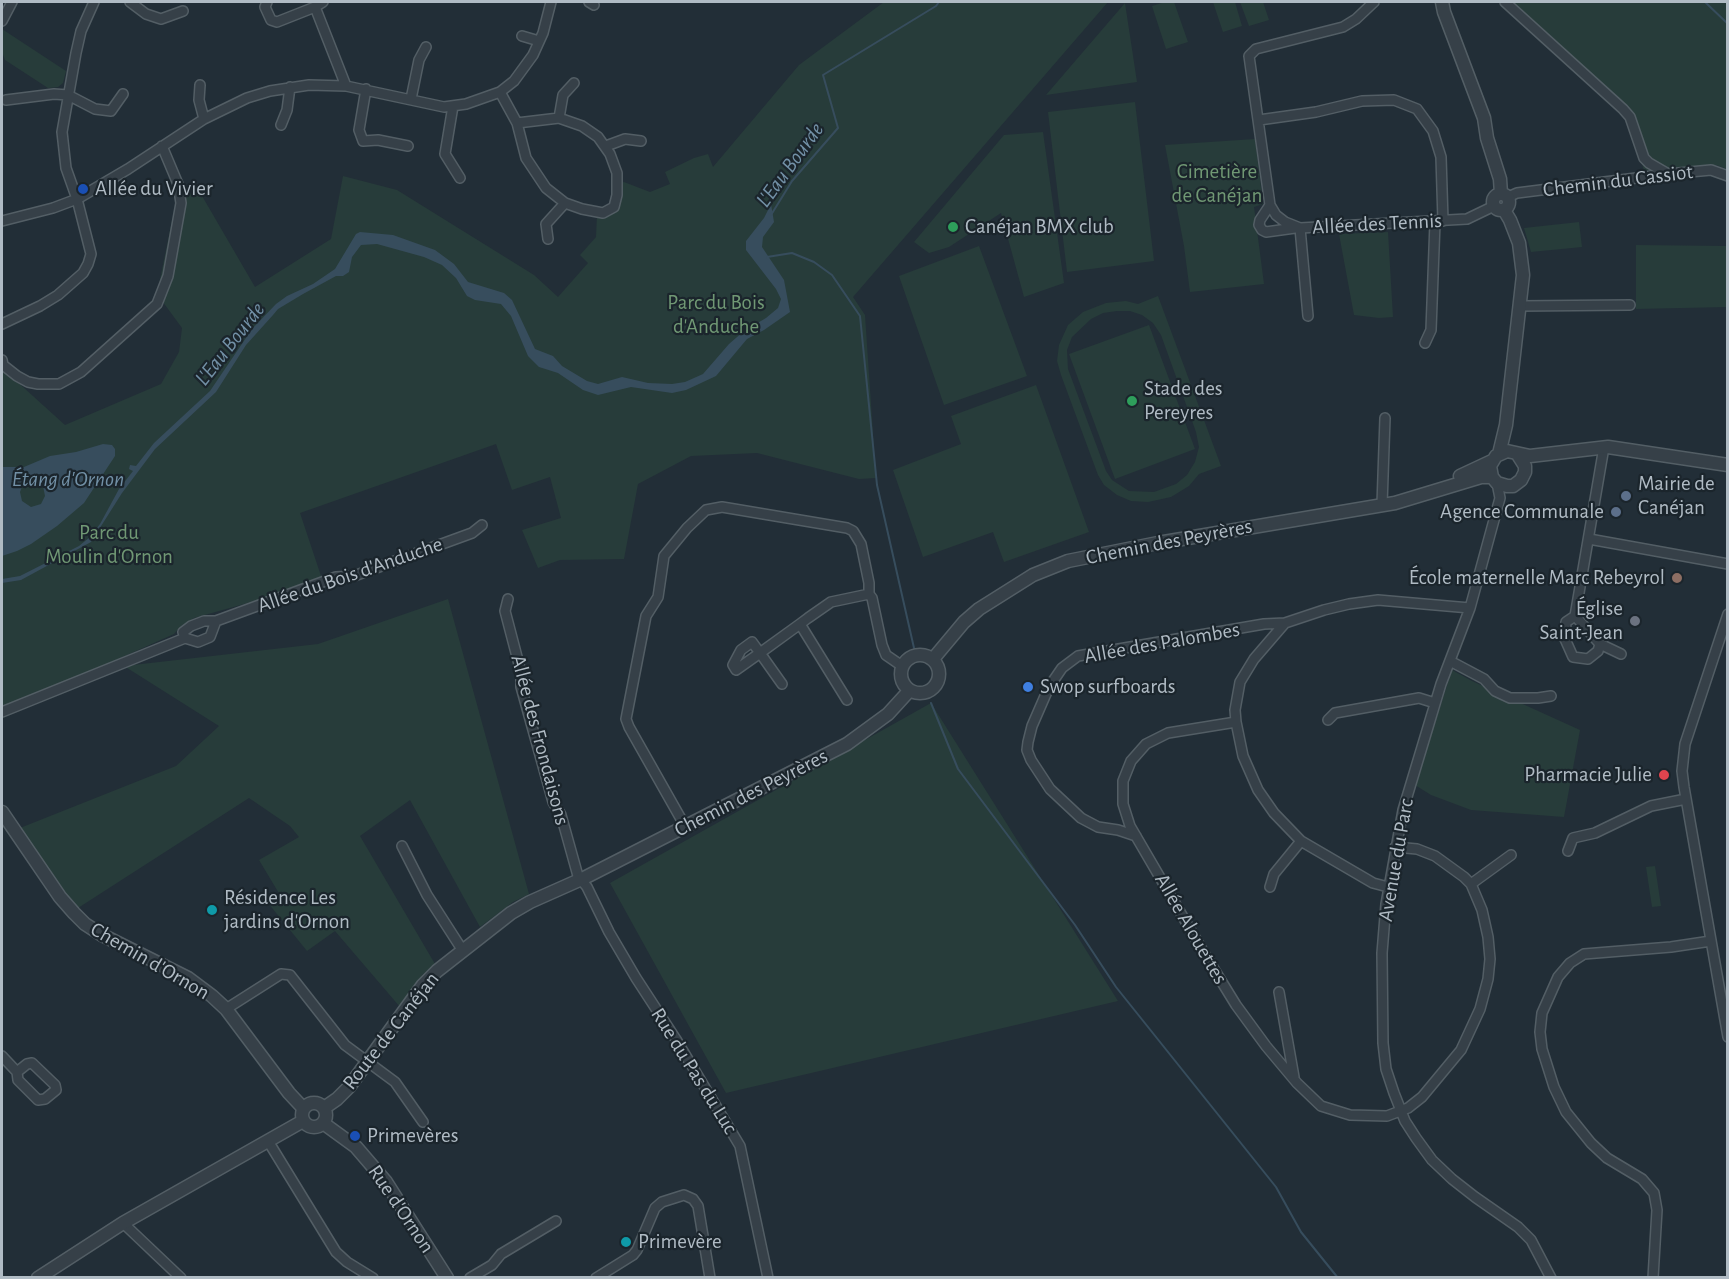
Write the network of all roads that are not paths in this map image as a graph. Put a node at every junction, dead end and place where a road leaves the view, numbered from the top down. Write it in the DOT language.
graph roads {
  1 [pos="12,2"];
  2 [pos="94,2"];
  3 [pos="130,2"];
  4 [pos="267,2"];
  5 [pos="550,2"];
  6 [pos="1374,2"];
  7 [pos="1443,2"];
  8 [pos="1505,2"];
  9 [pos="319,4"];
  10 [pos="183,11"];
  11 [pos="2,21"];
  12 [pos="522,36"];
  13 [pos="539,41"];
  14 [pos="426,47"];
  15 [pos="574,82"];
  16 [pos="200,85"];
  17 [pos="346,86"];
  18 [pos="290,87"];
  19 [pos="366,89"];
  20 [pos="500,92"];
  21 [pos="123,94"];
  22 [pos="68,95"];
  23 [pos="411,99"];
  24 [pos="6,100"];
  25 [pos="453,106"];
  26 [pos="204,118"];
  27 [pos="559,118"];
  28 [pos="1259,120"];
  29 [pos="517,123"];
  30 [pos="281,125"];
  31 [pos="641,141"];
  32 [pos="162,146"];
  33 [pos="408,146"];
  34 [pos="606,146"];
  35 [pos="1668,174"];
  36 [pos="1728,176"];
  37 [pos="460,178"];
  38 [pos="1504,195"];
  39 [pos="77,199"];
  40 [pos="565,202"];
  41 [pos="1270,205"];
  42 [pos="1499,208"];
  43 [pos="2,221"];
  44 [pos="1439,221"];
  45 [pos="1297,228"];
  46 [pos="548,238"];
  47 [pos="1630,304"];
  48 [pos="1520,306"];
  49 [pos="1308,316"];
  50 [pos="2,324"];
  51 [pos="1425,343"];
  52 [pos="2,360"];
  53 [pos="1385,418"];
  54 [pos="1506,425"];
  55 [pos="1604,447"];
  56 [pos="1561,453"];
  57 [pos="1517,454"];
  58 [pos="1495,457"];
  59 [pos="1728,465"];
  60 [pos="1525,470"];
  61 [pos="1495,480"];
  62 [pos="1513,486"];
  63 [pos="1436,490"];
  64 [pos="1500,498"];
  65 [pos="1382,505"];
  66 [pos="482,525"];
  67 [pos="1589,539"];
  68 [pos="1728,564"];
  69 [pos="868,594"];
  70 [pos="508,599"];
  71 [pos="1470,608"];
  72 [pos="1728,614"];
  73 [pos="1575,616"];
  74 [pos="216,621"];
  75 [pos="1285,623"];
  76 [pos="800,624"];
  77 [pos="185,638"];
  78 [pos="1600,644"];
  79 [pos="1621,654"];
  80 [pos="933,659"];
  81 [pos="1450,661"];
  82 [pos="902,666"];
  83 [pos="782,684"];
  84 [pos="909,690"];
  85 [pos="1551,696"];
  86 [pos="847,700"];
  87 [pos="1435,703"];
  88 [pos="2,712"];
  89 [pos="1328,720"];
  90 [pos="1236,722"];
  91 [pos="1686,800"];
  92 [pos="2,812"];
  93 [pos="685,826"];
  94 [pos="1136,836"];
  95 [pos="1301,841"];
  96 [pos="402,846"];
  97 [pos="1395,847"];
  98 [pos="1568,851"];
  99 [pos="1511,855"];
  100 [pos="581,880"];
  101 [pos="1471,884"];
  102 [pos="1270,887"];
  103 [pos="1388,887"];
  104 [pos="1711,941"];
  105 [pos="462,951"];
  106 [pos="1279,992"];
  107 [pos="226,1009"];
  108 [pos="1728,1037"];
  109 [pos="2,1056"];
  110 [pos="368,1063"];
  111 [pos="17,1072"];
  112 [pos="1294,1079"];
  113 [pos="303,1108"];
  114 [pos="324,1108"];
  115 [pos="1400,1111"];
  116 [pos="303,1121"];
  117 [pos="423,1122"];
  118 [pos="323,1123"];
  119 [pos="268,1141"];
  120 [pos="556,1221"];
  121 [pos="123,1223"];
  122 [pos="38,1278"];
  123 [pos="181,1278"];
  124 [pos="373,1278"];
  125 [pos="447,1278"];
  126 [pos="470,1278"];
  127 [pos="596,1278"];
  128 [pos="710,1278"];
  129 [pos="768,1278"];
  130 [pos="1551,1278"];
  131 [pos="1653,1278"];
  1 -- 11 [label="street"];
  2 -- 22 [label="street"];
  3 -- 10 [label="street"];
  4 -- 9 [label="street"];
  5 -- 13 [label="street"];
  6 -- 28 [label="street"];
  7 -- 38 [label="street"];
  8 -- 35 [label="street"];
  9 -- 17 [label="street"];
  12 -- 13 [label="street"];
  13 -- 20 [label="street"];
  14 -- 23 [label="street"];
  15 -- 27 [label="street"];
  16 -- 26 [label="street"];
  17 -- 18 [label="street"];
  17 -- 19 [label="street"];
  18 -- 26 [label="street"];
  18 -- 30 [label="street"];
  19 -- 23 [label="street"];
  19 -- 33 [label="street"];
  20 -- 25 [label="street"];
  20 -- 29 [label="street"];
  21 -- 22 [label="street"];
  22 -- 24 [label="street"];
  22 -- 39 [label="street"];
  23 -- 25 [label="street"];
  25 -- 37 [label="street"];
  26 -- 32 [label="street"];
  27 -- 29 [label="street"];
  27 -- 34 [label="street"];
  28 -- 41 [label="street"];
  28 -- 44 [label="street"];
  29 -- 40 [label="street"];
  31 -- 34 [label="street"];
  32 -- 39 [label="street"];
  32 -- 52 [label="street"];
  34 -- 40 [label="street"];
  35 -- 36 [label="street, Chemin du Cassiot"];
  35 -- 38 [label="street, Chemin du Cassiot"];
  38 -- 42 [label="street"];
  39 -- 43 [label="street"];
  39 -- 50 [label="street"];
  40 -- 46 [label="street"];
  41 -- 45 [label="street, Allée des Tennis"];
  41 -- 45 [label="street"];
  42 -- 44 [label="street, Allée des Tennis"];
  42 -- 48 [label="street"];
  44 -- 45 [label="street, Allée des Tennis"];
  44 -- 51 [label="street"];
  45 -- 49 [label="street"];
  47 -- 48 [label="street"];
  48 -- 54 [label="street"];
  53 -- 65 [label="street"];
  54 -- 57 [label="street"];
  54 -- 58 [label="street"];
  55 -- 56 [label="street"];
  55 -- 59 [label="street"];
  55 -- 67 [label="street"];
  56 -- 57 [label="street"];
  56 -- 60 [label="street"];
  57 -- 58 [label="street"];
  57 -- 60 [label="street"];
  58 -- 61 [label="street"];
  58 -- 63 [label="street, Chemin des Peyrères"];
  60 -- 62 [label="street"];
  61 -- 62 [label="street"];
  61 -- 63 [label="street, Chemin des Peyrères"];
  61 -- 64 [label="street, Avenue du Parc"];
  62 -- 64 [label="street"];
  63 -- 65 [label="street, Chemin des Peyrères"];
  64 -- 71 [label="street, Avenue du Parc"];
  65 -- 80 [label="street, Chemin des Peyrères"];
  66 -- 74 [label="street, Allée du Bois d'Anduche"];
  67 -- 68 [label="street"];
  67 -- 73 [label="street"];
  69 -- 76 [label="street"];
  69 -- 82 [label="street"];
  69 -- 93 [label="street"];
  70 -- 100 [label="street, Allée des Frondaisons"];
  71 -- 75 [label="street, Allée des Palombes"];
  71 -- 81 [label="street, Avenue du Parc"];
  72 -- 91 [label="street"];
  73 -- 78 [label="street"];
  73 -- 78 [label="street"];
  74 -- 77 [label="street, Allée du Bois d'Anduche"];
  74 -- 77 [label="street"];
  75 -- 90 [label="street"];
  75 -- 94 [label="street, Allée des Palombes"];
  76 -- 83 [label="street"];
  76 -- 86 [label="street"];
  77 -- 88 [label="street"];
  78 -- 79 [label="street"];
  80 -- 82 [label="street"];
  80 -- 84 [label="street"];
  81 -- 85 [label="street"];
  81 -- 87 [label="street, Avenue du Parc"];
  82 -- 84 [label="street"];
  84 -- 93 [label="street, Chemin des Peyrères"];
  87 -- 89 [label="street"];
  87 -- 97 [label="street, Avenue du Parc"];
  90 -- 94 [label="street, Allée Alouettes"];
  90 -- 95 [label="street"];
  91 -- 98 [label="street"];
  91 -- 104 [label="street"];
  92 -- 107 [label="street, Chemin d'Ornon"];
  93 -- 100 [label="street, Chemin des Peyrères"];
  94 -- 112 [label="street, Allée Alouettes"];
  95 -- 102 [label="street"];
  95 -- 103 [label="street"];
  96 -- 105 [label="street"];
  97 -- 101 [label="street"];
  97 -- 103 [label="street, Avenue du Parc"];
  99 -- 101 [label="street"];
  100 -- 105 [label="street, Route de Canéjan"];
  100 -- 129 [label="street, Rue du Pas du Luc"];
  101 -- 115 [label="street"];
  103 -- 115 [label="street, Avenue du Parc"];
  104 -- 108 [label="street"];
  104 -- 131 [label="street"];
  105 -- 110 [label="street, Route de Canéjan"];
  106 -- 112 [label="street"];
  107 -- 110 [label="street"];
  107 -- 113 [label="street, Chemin d'Ornon"];
  109 -- 111 [label="street"];
  110 -- 114 [label="street, Route de Canéjan"];
  110 -- 117 [label="street"];
  112 -- 115 [label="street, Allée Alouettes"];
  113 -- 114 [label="street"];
  113 -- 116 [label="street"];
  114 -- 118 [label="street"];
  115 -- 130 [label="street, Avenue du Parc"];
  116 -- 118 [label="street"];
  116 -- 119 [label="street"];
  118 -- 125 [label="street, Rue d'Ornon"];
  119 -- 121 [label="street"];
  119 -- 124 [label="street"];
  120 -- 126 [label="street"];
  121 -- 122 [label="street"];
  121 -- 123 [label="street"];
  127 -- 128 [label="street"];
}
